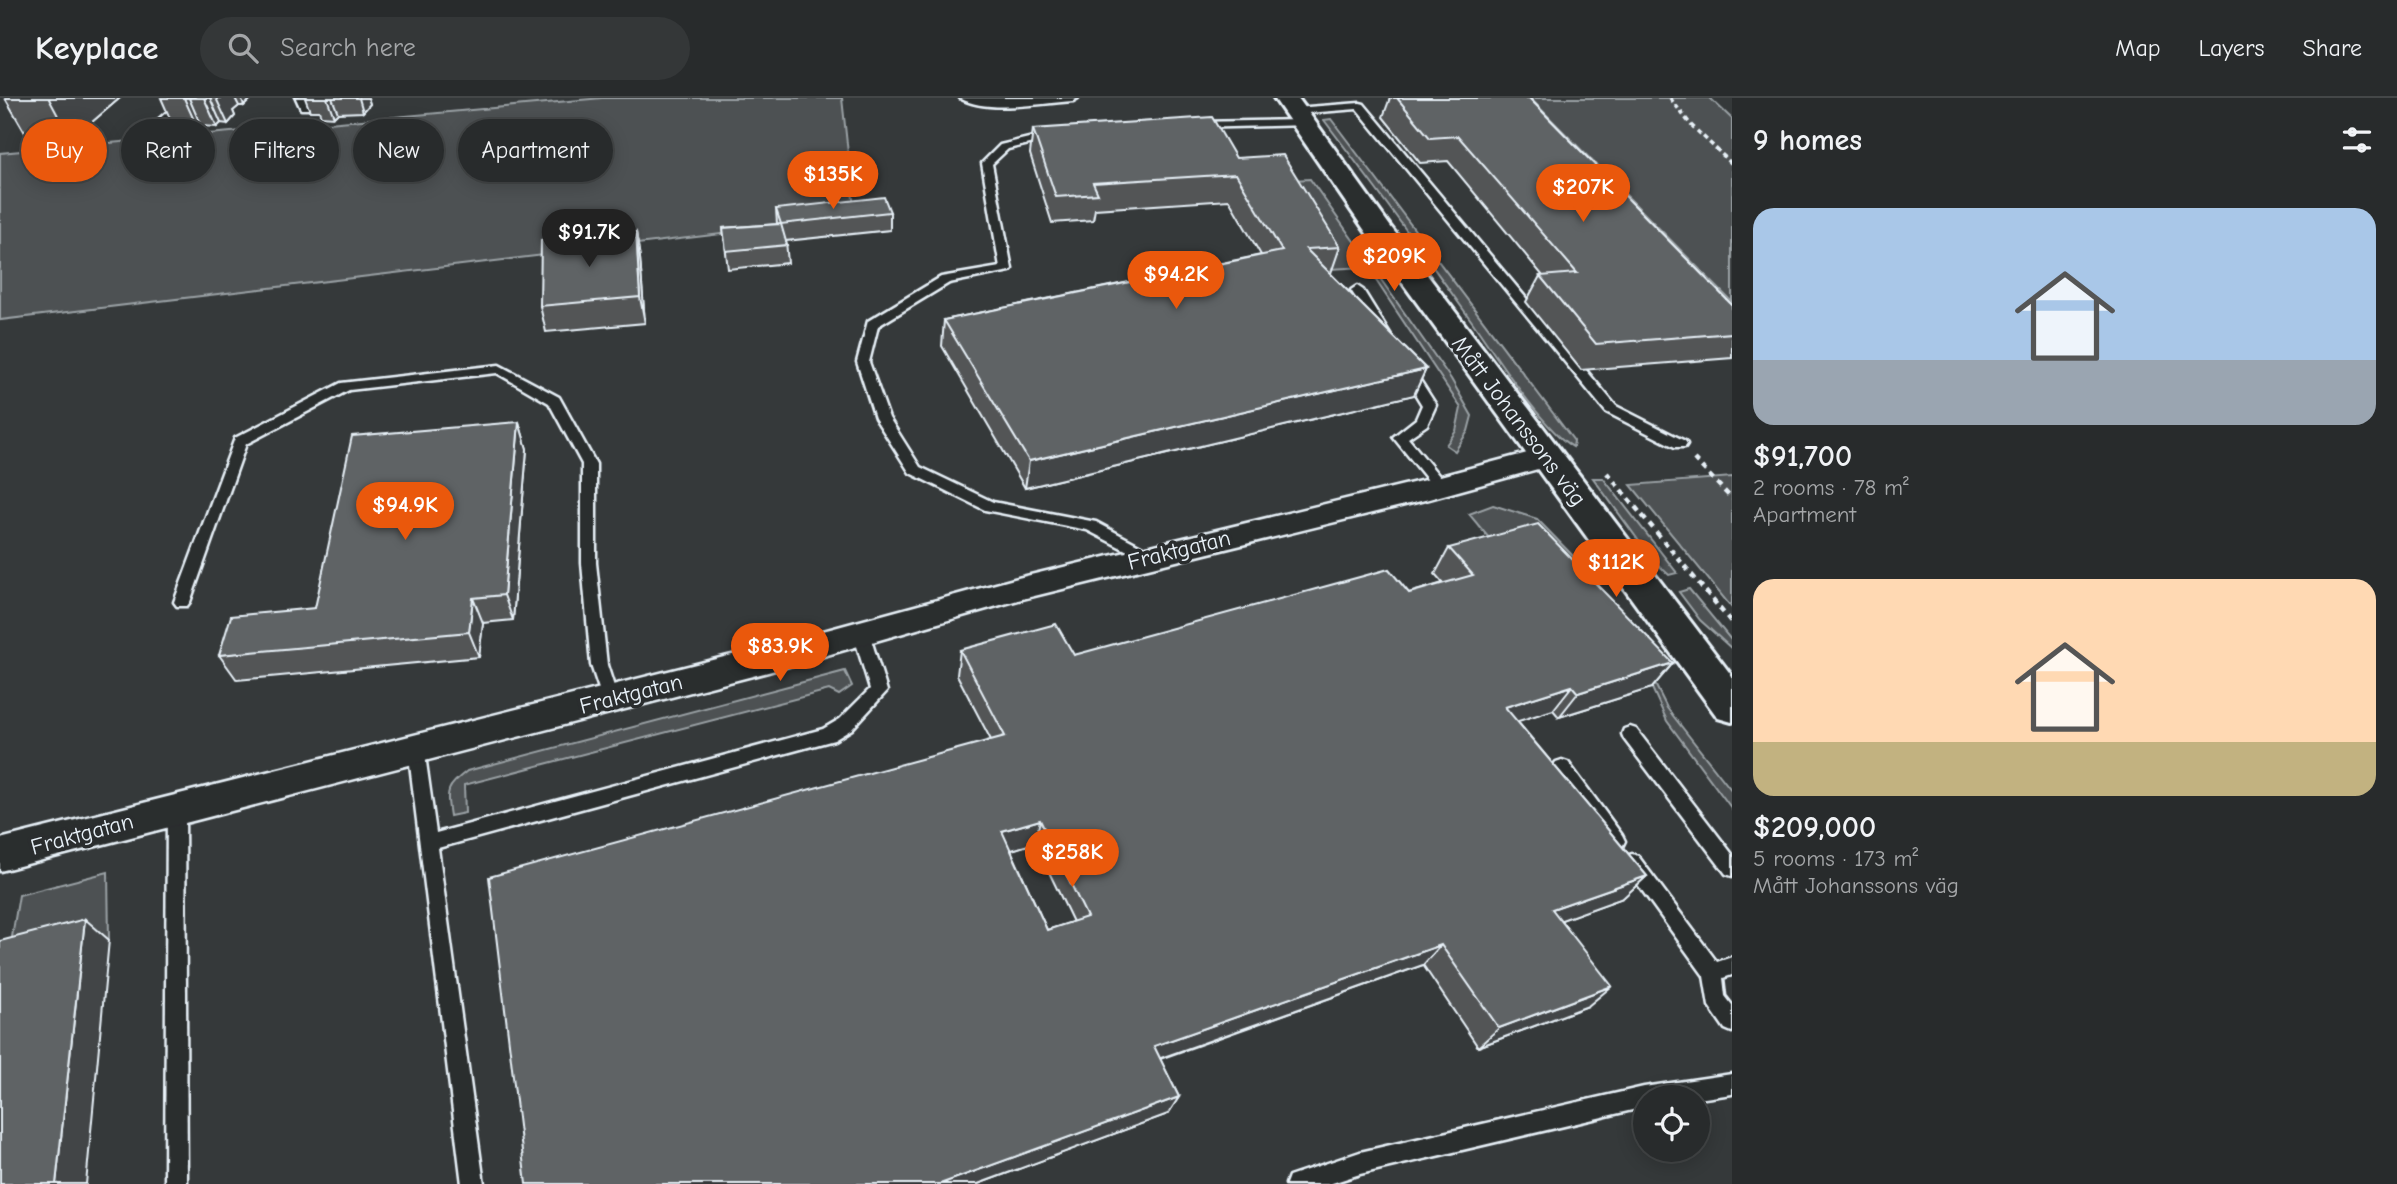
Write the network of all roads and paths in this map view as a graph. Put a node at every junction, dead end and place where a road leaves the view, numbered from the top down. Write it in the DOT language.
graph roads {
  1 [pos="189,98"];
  2 [pos="965,98"];
  3 [pos="1073,98"];
  4 [pos="1670,98"];
  5 [pos="1295,111"];
  6 [pos="165,119"];
  7 [pos="1182,125"];
  8 [pos="1059,134"];
  9 [pos="1732,164"];
  10 [pos="1357,290"];
  11 [pos="1680,444"];
  12 [pos="1546,457"];
  13 [pos="1602,467"];
  14 [pos="1440,486"];
  15 [pos="1732,499"];
  16 [pos="1149,557"];
  17 [pos="182,602"];
  18 [pos="1732,623"];
  19 [pos="861,633"];
  20 [pos="610,699"];
  21 [pos="1732,706"];
  22 [pos="1630,734"];
  23 [pos="416,748"];
  24 [pos="1562,768"];
  25 [pos="176,809"];
  26 [pos="428,843"];
  27 [pos="0,855"];
  28 [pos="1732,868"];
  29 [pos="1732,966"];
  30 [pos="1713,973"];
  31 [pos="1732,1022"];
  32 [pos="1732,1084"];
  33 [pos="176,1184"];
  34 [pos="473,1184"];
  35 [pos="1297,1184"];
  1 -- 6 [label="lane"];
  2 -- 3 [label="lane"];
  4 -- 9 [label="path"];
  5 -- 7 [label="lane"];
  5 -- 11 [label="lane"];
  5 -- 12 [label="street, Mått Johanssons väg"];
  8 -- 16 [label="lane"];
  10 -- 14 [label="lane"];
  11 -- 15 [label="path"];
  12 -- 14 [label="street, Fraktgatan"];
  12 -- 21 [label="street, Mått Johanssons väg"];
  13 -- 18 [label="path"];
  14 -- 16 [label="street, Fraktgatan"];
  16 -- 19 [label="street, Fraktgatan"];
  17 -- 20 [label="lane"];
  19 -- 20 [label="street, Fraktgatan"];
  19 -- 26 [label="lane"];
  20 -- 23 [label="street, Fraktgatan"];
  22 -- 28 [label="lane"];
  23 -- 25 [label="street, Fraktgatan"];
  23 -- 26 [label="lane"];
  24 -- 30 [label="lane"];
  25 -- 27 [label="street, Fraktgatan"];
  25 -- 33 [label="lane"];
  26 -- 34 [label="lane"];
  29 -- 30 [label="lane"];
  30 -- 31 [label="lane"];
  32 -- 35 [label="lane"];
}
